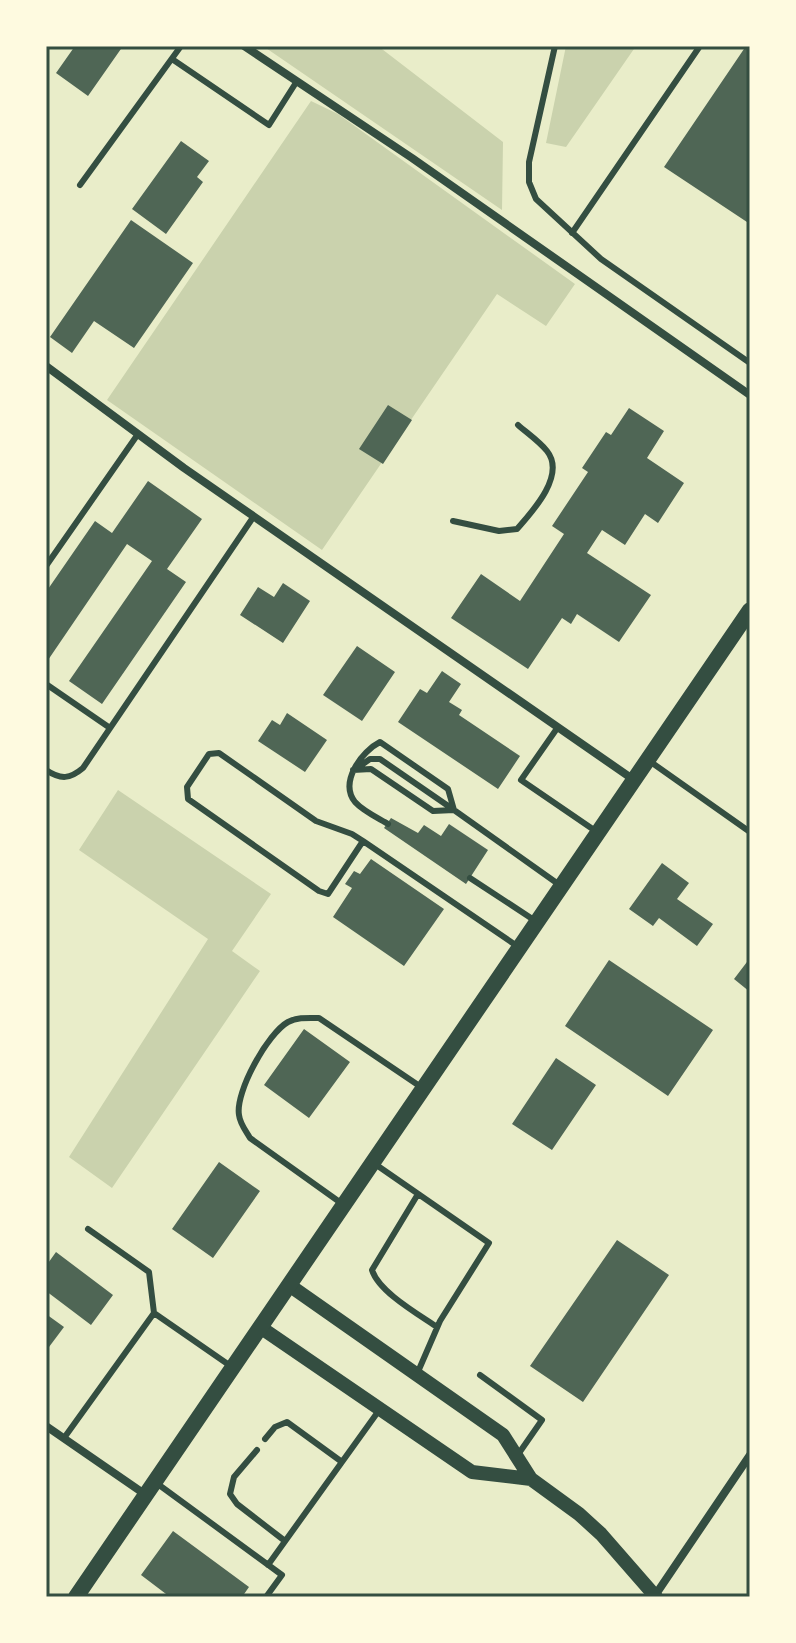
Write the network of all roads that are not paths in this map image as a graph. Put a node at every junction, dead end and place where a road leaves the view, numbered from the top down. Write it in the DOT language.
graph roads {
  1 [pos="181,46"];
  2 [pos="244,46"];
  3 [pos="555,46"];
  4 [pos="700,46"];
  5 [pos="172,59"];
  6 [pos="297,81"];
  7 [pos="80,185"];
  8 [pos="572,233"];
  9 [pos="750,363"];
  10 [pos="46,366"];
  11 [pos="750,395"];
  12 [pos="518,425"];
  13 [pos="138,434"];
  14 [pos="254,516"];
  15 [pos="453,521"];
  16 [pos="46,566"];
  17 [pos="750,610"];
  18 [pos="46,684"];
  19 [pos="558,727"];
  20 [pos="110,728"];
  21 [pos="648,760"];
  22 [pos="46,770"];
  23 [pos="353,770"];
  24 [pos="634,780"];
  25 [pos="454,810"];
  26 [pos="388,824"];
  27 [pos="750,832"];
  28 [pos="598,833"];
  29 [pos="363,841"];
  30 [pos="470,878"];
  31 [pos="562,886"];
  32 [pos="537,922"];
  33 [pos="520,948"];
  34 [pos="423,1089"];
  35 [pos="373,1163"];
  36 [pos="418,1194"];
  37 [pos="344,1205"];
  38 [pos="88,1229"];
  39 [pos="289,1285"];
  40 [pos="154,1313"];
  41 [pos="260,1327"];
  42 [pos="437,1327"];
  43 [pos="232,1368"];
  44 [pos="417,1374"];
  45 [pos="480,1375"];
  46 [pos="380,1409"];
  47 [pos="46,1426"];
  48 [pos="64,1438"];
  49 [pos="265,1439"];
  50 [pos="257,1450"];
  51 [pos="750,1455"];
  52 [pos="517,1456"];
  53 [pos="342,1462"];
  54 [pos="531,1479"];
  55 [pos="150,1488"];
  56 [pos="285,1541"];
  57 [pos="268,1565"];
  58 [pos="76,1597"];
  59 [pos="266,1597"];
  60 [pos="655,1597"];
  1 -- 5 [label="lane"];
  2 -- 6 [label="street"];
  3 -- 8 [label="lane"];
  4 -- 8 [label="lane"];
  5 -- 6 [label="lane"];
  5 -- 7 [label="lane"];
  6 -- 11 [label="street"];
  8 -- 9 [label="lane"];
  10 -- 13 [label="street"];
  12 -- 15 [label="lane"];
  13 -- 14 [label="street"];
  13 -- 16 [label="lane"];
  14 -- 19 [label="street"];
  14 -- 20 [label="lane"];
  17 -- 21 [label="main road"];
  18 -- 20 [label="lane"];
  19 -- 24 [label="street"];
  19 -- 28 [label="lane"];
  20 -- 22 [label="lane"];
  21 -- 24 [label="main road"];
  21 -- 27 [label="lane"];
  23 -- 25 [label="lane"];
  23 -- 25 [label="lane"];
  23 -- 25 [label="lane"];
  23 -- 26 [label="lane"];
  24 -- 28 [label="main road"];
  25 -- 31 [label="lane"];
  28 -- 31 [label="main road"];
  29 -- 29 [label="lane"];
  29 -- 33 [label="lane"];
  30 -- 32 [label="lane"];
  31 -- 32 [label="main road"];
  32 -- 33 [label="main road"];
  33 -- 34 [label="main road"];
  34 -- 35 [label="main road"];
  34 -- 37 [label="lane"];
  35 -- 36 [label="lane"];
  35 -- 37 [label="main road"];
  36 -- 42 [label="lane"];
  36 -- 42 [label="lane"];
  37 -- 39 [label="main road"];
  38 -- 40 [label="lane"];
  39 -- 41 [label="main road"];
  39 -- 44 [label="street"];
  40 -- 43 [label="lane"];
  40 -- 48 [label="lane"];
  41 -- 43 [label="main road"];
  41 -- 46 [label="street"];
  42 -- 44 [label="lane"];
  43 -- 55 [label="main road"];
  44 -- 52 [label="street"];
  45 -- 52 [label="lane"];
  46 -- 53 [label="lane"];
  46 -- 54 [label="street"];
  47 -- 48 [label="street"];
  48 -- 55 [label="street"];
  49 -- 53 [label="lane"];
  50 -- 56 [label="lane"];
  51 -- 60 [label="street"];
  52 -- 54 [label="street"];
  53 -- 56 [label="lane"];
  54 -- 60 [label="street"];
  55 -- 57 [label="lane"];
  55 -- 58 [label="main road"];
  56 -- 57 [label="lane"];
  57 -- 59 [label="lane"];
}
